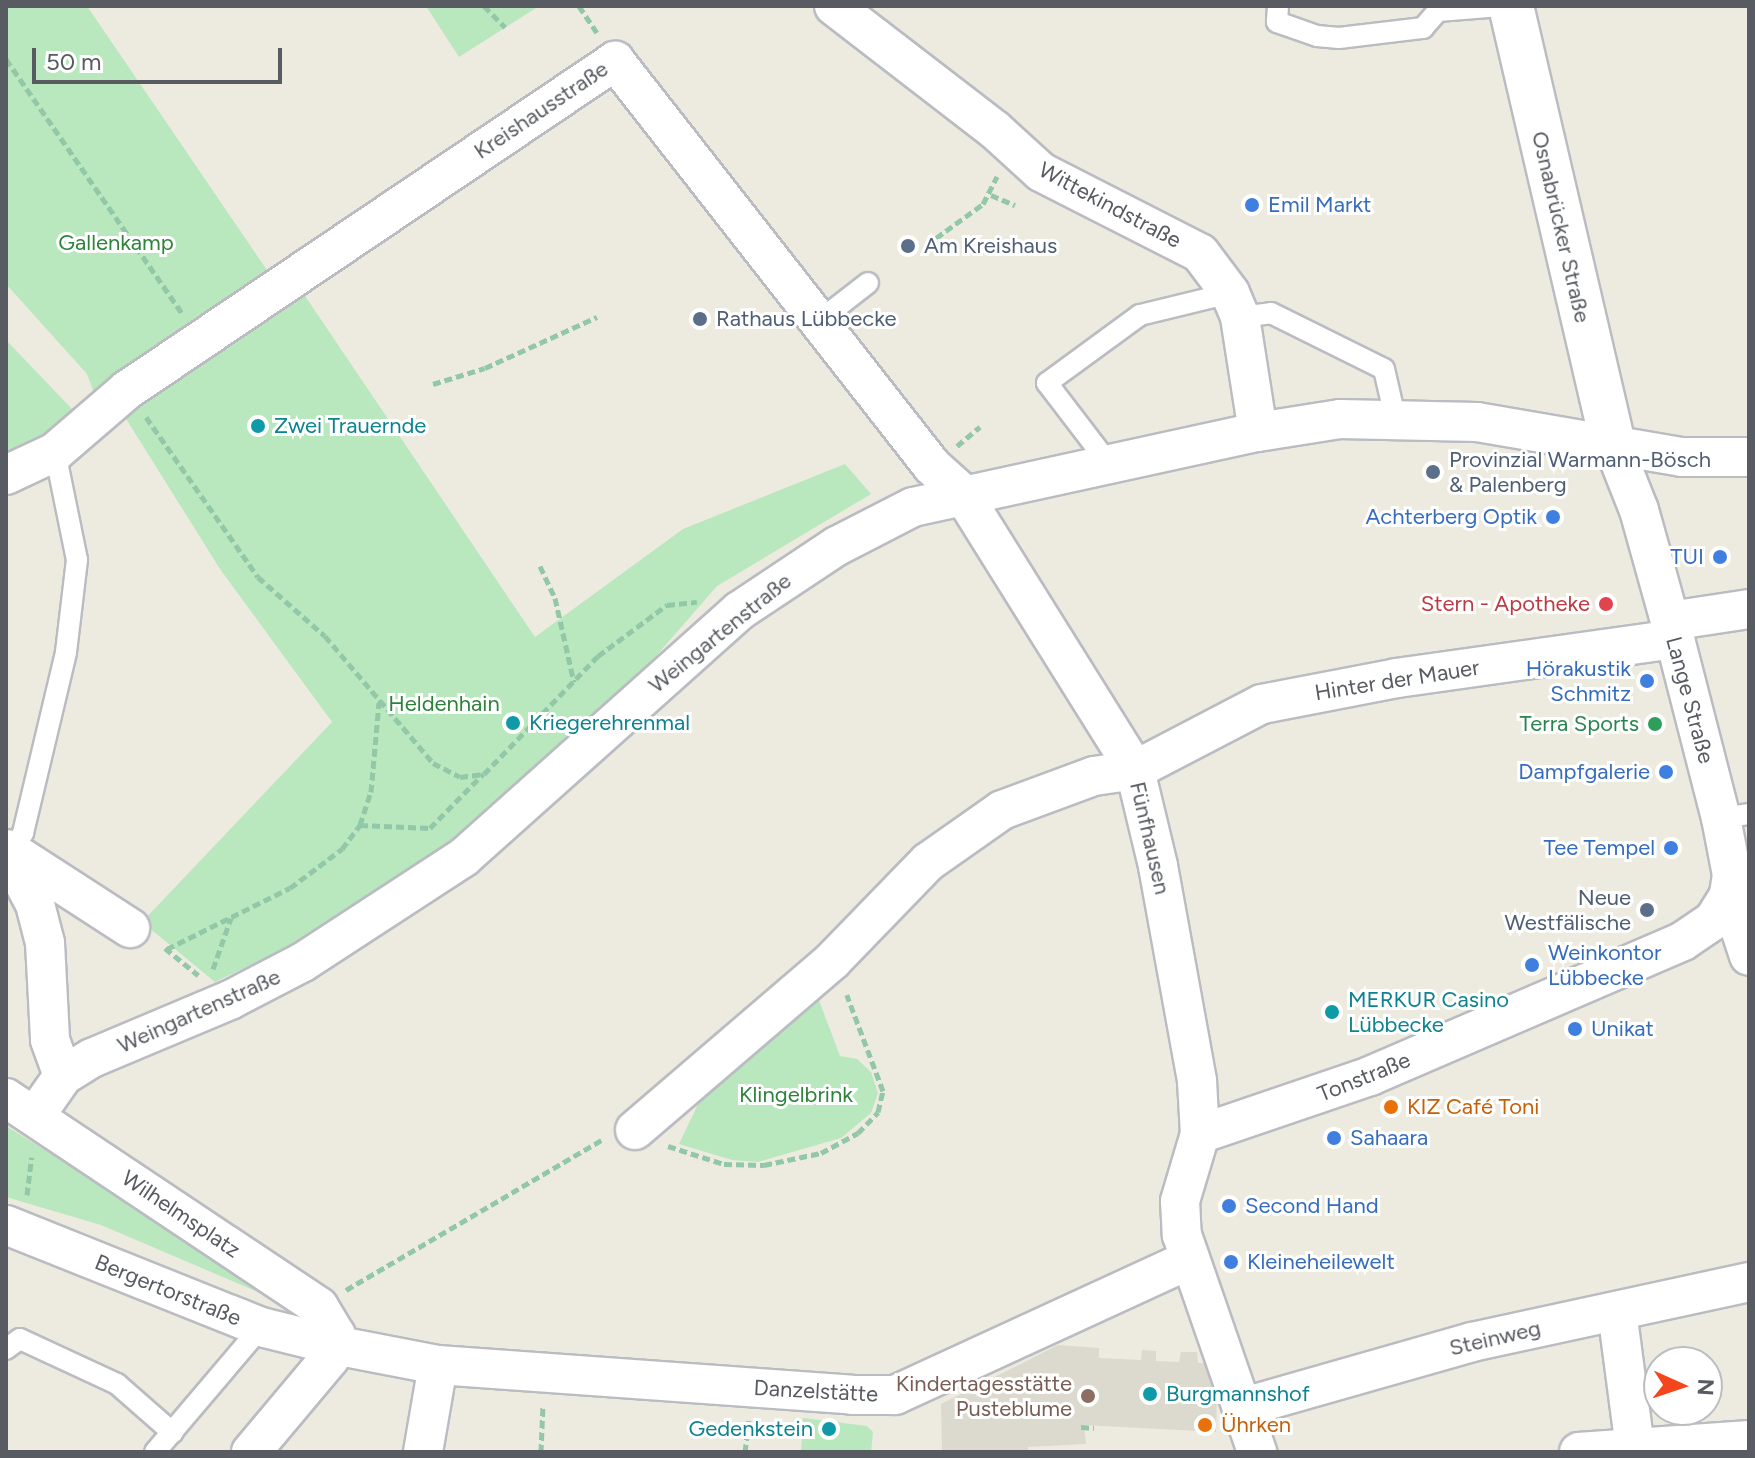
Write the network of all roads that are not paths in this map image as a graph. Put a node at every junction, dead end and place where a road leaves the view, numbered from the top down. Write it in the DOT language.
graph roads {
  1 [pos="834,6"];
  2 [pos="1278,6"];
  3 [pos="1501,6"];
  4 [pos="1511,6"];
  5 [pos="868,283"];
  6 [pos="1235,305"];
  7 [pos="819,321"];
  8 [pos="1395,417"];
  9 [pos="1258,432"];
  10 [pos="1614,447"];
  11 [pos="55,452"];
  12 [pos="1749,457"];
  13 [pos="1109,464"];
  14 [pos="6,475"];
  15 [pos="962,493"];
  16 [pos="1749,609"];
  17 [pos="1672,630"];
  18 [pos="1135,770"];
  19 [pos="1735,816"];
  20 [pos="9,850"];
  21 [pos="1729,895"];
  22 [pos="130,928"];
  23 [pos="1749,956"];
  24 [pos="63,1076"];
  25 [pos="20,1107"];
  26 [pos="635,1130"];
  27 [pos="1200,1134"];
  28 [pos="16,1214"];
  29 [pos="1189,1260"];
  30 [pos="1749,1282"];
  31 [pos="1617,1311"];
  32 [pos="261,1327"];
  33 [pos="334,1345"];
  34 [pos="6,1349"];
  35 [pos="438,1365"];
  36 [pos="1244,1407"];
  37 [pos="173,1433"];
  38 [pos="1749,1440"];
  39 [pos="1635,1447"];
  40 [pos="155,1452"];
  41 [pos="251,1452"];
  42 [pos="423,1452"];
  43 [pos="1257,1452"];
  44 [pos="1579,1452"];
  1 -- 6 [label="street, Wittekindstraße"];
  2 -- 3 [label="lane"];
  4 -- 10 [label="street, Osnabrücker Straße"];
  5 -- 7 [label="lane"];
  6 -- 8 [label="lane"];
  6 -- 9 [label="street, Wittekindstraße"];
  6 -- 13 [label="lane"];
  7 -- 11 [label="street, Kreishausstraße"];
  7 -- 15 [label="street, Kreishausstraße"];
  8 -- 9 [label="street, Weingartenstraße"];
  8 -- 10 [label="street, Weingartenstraße"];
  9 -- 13 [label="street, Weingartenstraße"];
  10 -- 12 [label="street, Weingartenstraße"];
  10 -- 17 [label="street, Lange Straße"];
  11 -- 14 [label="street, Kreishausstraße"];
  11 -- 20 [label="lane"];
  13 -- 15 [label="street, Weingartenstraße"];
  15 -- 18 [label="street, Fünfhausen"];
  15 -- 24 [label="street, Weingartenstraße"];
  16 -- 17 [label="street, Hinter der Mauer"];
  17 -- 18 [label="street, Hinter der Mauer"];
  17 -- 19 [label="street, Lange Straße"];
  18 -- 26 [label="street"];
  18 -- 27 [label="street, Fünfhausen"];
  19 -- 21 [label="street, Lange Straße"];
  20 -- 22 [label="street"];
  20 -- 24 [label="street"];
  21 -- 23 [label="street, Lange Straße"];
  21 -- 27 [label="street, Tonstraße"];
  24 -- 25 [label="street, Weingartenstraße"];
  25 -- 33 [label="street, Wilhelmsplatz"];
  27 -- 29 [label="street"];
  28 -- 32 [label="street, Bergertorstraße"];
  29 -- 35 [label="street, Danzelstätte"];
  29 -- 36 [label="street"];
  30 -- 31 [label="street, Steinweg"];
  31 -- 36 [label="street, Steinweg"];
  31 -- 39 [label="street"];
  32 -- 33 [label="street, Bergertorstraße"];
  32 -- 37 [label="lane"];
  33 -- 35 [label="street, Danzelstätte"];
  33 -- 41 [label="street"];
  34 -- 37 [label="lane"];
  35 -- 42 [label="street"];
  36 -- 43 [label="street"];
  37 -- 40 [label="lane"];
  38 -- 39 [label="street"];
  39 -- 44 [label="street"];
}
